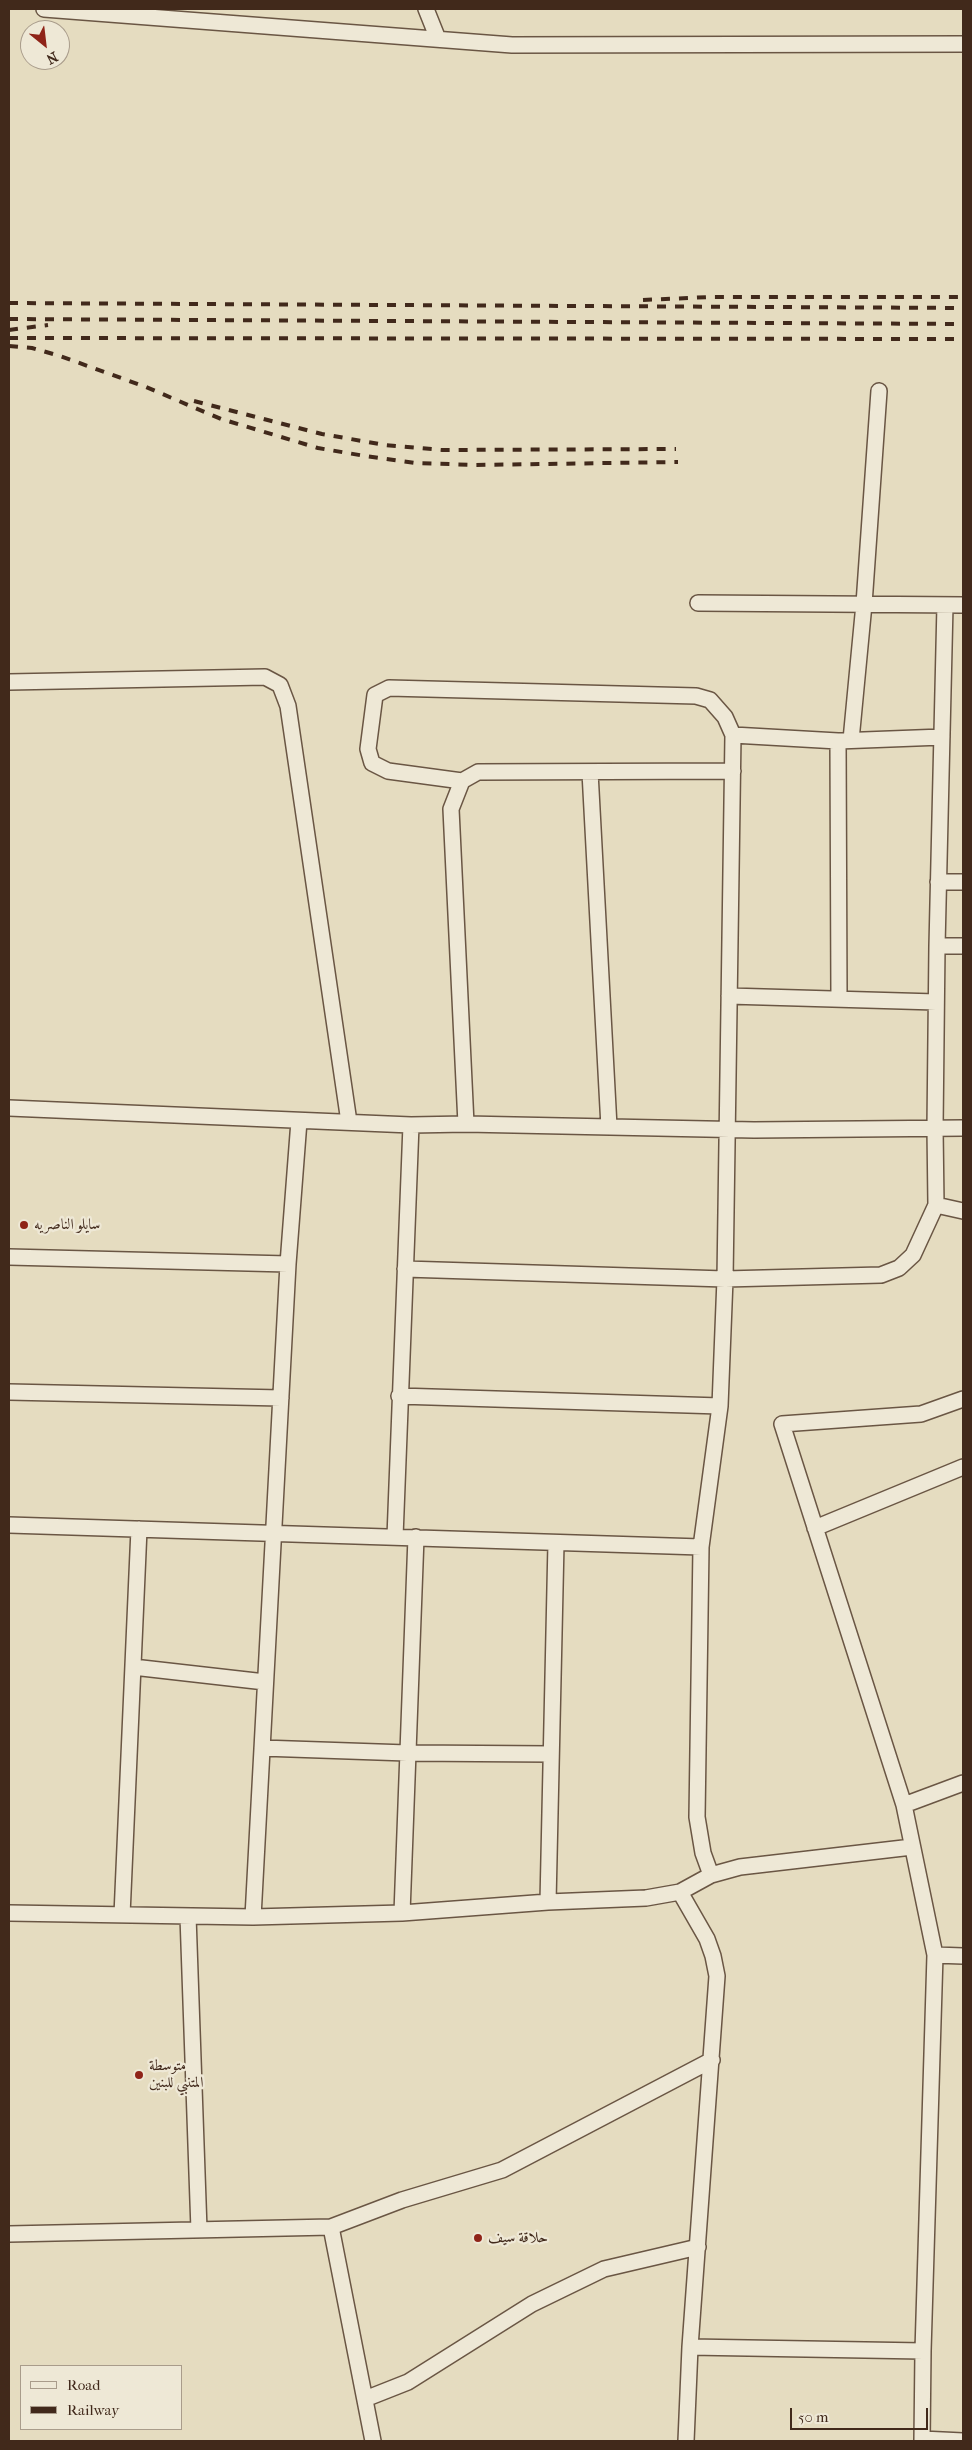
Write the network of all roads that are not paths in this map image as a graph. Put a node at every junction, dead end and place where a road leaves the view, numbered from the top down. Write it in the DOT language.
graph roads {
  1 [pos="44,9"];
  2 [pos="426,9"];
  3 [pos="438,39"];
  4 [pos="963,44"];
  5 [pos="879,391"];
  6 [pos="698,603"];
  7 [pos="864,604"];
  8 [pos="945,605"];
  9 [pos="963,605"];
  10 [pos="9,682"];
  11 [pos="733,735"];
  12 [pos="942,737"];
  13 [pos="844,740"];
  14 [pos="732,771"];
  15 [pos="590,772"];
  16 [pos="462,781"];
  17 [pos="938,882"];
  18 [pos="963,882"];
  19 [pos="937,946"];
  20 [pos="963,946"];
  21 [pos="729,996"];
  22 [pos="839,999"];
  23 [pos="936,1002"];
  24 [pos="9,1108"];
  25 [pos="299,1121"];
  26 [pos="349,1122"];
  27 [pos="466,1124"];
  28 [pos="411,1125"];
  29 [pos="609,1127"];
  30 [pos="935,1128"];
  31 [pos="963,1128"];
  32 [pos="727,1129"];
  33 [pos="936,1205"];
  34 [pos="963,1211"];
  35 [pos="9,1257"];
  36 [pos="288,1264"];
  37 [pos="405,1269"];
  38 [pos="725,1279"];
  39 [pos="9,1392"];
  40 [pos="399,1396"];
  41 [pos="281,1398"];
  42 [pos="963,1399"];
  43 [pos="720,1406"];
  44 [pos="963,1467"];
  45 [pos="9,1525"];
  46 [pos="140,1528"];
  47 [pos="815,1528"];
  48 [pos="274,1534"];
  49 [pos="395,1537"];
  50 [pos="416,1537"];
  51 [pos="556,1543"];
  52 [pos="701,1547"];
  53 [pos="133,1667"];
  54 [pos="266,1682"];
  55 [pos="262,1748"];
  56 [pos="406,1753"];
  57 [pos="552,1754"];
  58 [pos="963,1783"];
  59 [pos="904,1805"];
  60 [pos="912,1847"];
  61 [pos="711,1875"];
  62 [pos="680,1892"];
  63 [pos="548,1902"];
  64 [pos="402,1913"];
  65 [pos="9,1914"];
  66 [pos="122,1915"];
  67 [pos="188,1916"];
  68 [pos="253,1917"];
  69 [pos="935,1955"];
  70 [pos="963,1956"];
  71 [pos="712,2060"];
  72 [pos="330,2227"];
  73 [pos="199,2230"];
  74 [pos="9,2234"];
  75 [pos="698,2247"];
  76 [pos="690,2347"];
  77 [pos="922,2351"];
  78 [pos="364,2398"];
  79 [pos="922,2440"];
  80 [pos="373,2441"];
  81 [pos="686,2441"];
  82 [pos="963,2441"];
  1 -- 3 [label="street"];
  2 -- 3 [label="street"];
  3 -- 4 [label="street"];
  5 -- 7 [label="street"];
  6 -- 7 [label="street"];
  7 -- 8 [label="street"];
  7 -- 13 [label="street"];
  8 -- 9 [label="street"];
  8 -- 12 [label="street"];
  10 -- 26 [label="street"];
  11 -- 13 [label="street"];
  11 -- 14 [label="street"];
  11 -- 16 [label="street"];
  12 -- 13 [label="street"];
  12 -- 17 [label="street"];
  13 -- 22 [label="street"];
  14 -- 15 [label="street"];
  14 -- 21 [label="street"];
  15 -- 16 [label="street"];
  15 -- 29 [label="street"];
  16 -- 27 [label="street"];
  17 -- 18 [label="street"];
  17 -- 19 [label="street"];
  19 -- 20 [label="street"];
  19 -- 23 [label="street"];
  21 -- 22 [label="street"];
  21 -- 32 [label="street"];
  22 -- 23 [label="street"];
  23 -- 30 [label="street"];
  24 -- 25 [label="street"];
  25 -- 26 [label="street"];
  25 -- 36 [label="street"];
  26 -- 28 [label="street"];
  27 -- 28 [label="street"];
  27 -- 29 [label="street"];
  28 -- 37 [label="street"];
  29 -- 32 [label="street"];
  30 -- 31 [label="street"];
  30 -- 32 [label="street"];
  30 -- 33 [label="street"];
  32 -- 38 [label="street"];
  33 -- 34 [label="street"];
  33 -- 38 [label="street"];
  35 -- 36 [label="street"];
  36 -- 41 [label="street"];
  37 -- 38 [label="street"];
  37 -- 40 [label="street"];
  38 -- 43 [label="street"];
  39 -- 41 [label="street"];
  40 -- 43 [label="street"];
  40 -- 49 [label="street"];
  41 -- 48 [label="street"];
  42 -- 47 [label="street"];
  43 -- 52 [label="street"];
  44 -- 47 [label="street"];
  45 -- 46 [label="street"];
  46 -- 48 [label="street"];
  46 -- 53 [label="street"];
  47 -- 59 [label="street"];
  48 -- 49 [label="street"];
  48 -- 54 [label="street"];
  49 -- 50 [label="street"];
  50 -- 51 [label="street"];
  50 -- 56 [label="street"];
  51 -- 52 [label="street"];
  51 -- 57 [label="street"];
  52 -- 61 [label="street"];
  53 -- 54 [label="street"];
  53 -- 66 [label="street"];
  54 -- 55 [label="street"];
  55 -- 56 [label="street"];
  55 -- 68 [label="street"];
  56 -- 57 [label="street"];
  56 -- 64 [label="street"];
  57 -- 63 [label="street"];
  58 -- 59 [label="street"];
  59 -- 60 [label="street"];
  60 -- 61 [label="street"];
  60 -- 69 [label="street"];
  61 -- 62 [label="street"];
  62 -- 63 [label="street"];
  62 -- 71 [label="street"];
  63 -- 64 [label="street"];
  64 -- 68 [label="street"];
  65 -- 66 [label="street"];
  66 -- 67 [label="street"];
  67 -- 68 [label="street"];
  67 -- 73 [label="street"];
  69 -- 70 [label="street"];
  69 -- 77 [label="street"];
  71 -- 72 [label="street"];
  71 -- 75 [label="street"];
  72 -- 73 [label="street"];
  72 -- 78 [label="street"];
  73 -- 74 [label="street"];
  75 -- 76 [label="street"];
  75 -- 78 [label="street"];
  76 -- 77 [label="street"];
  76 -- 81 [label="street"];
  77 -- 79 [label="street"];
  78 -- 80 [label="street"];
  79 -- 82 [label="street"];
}
